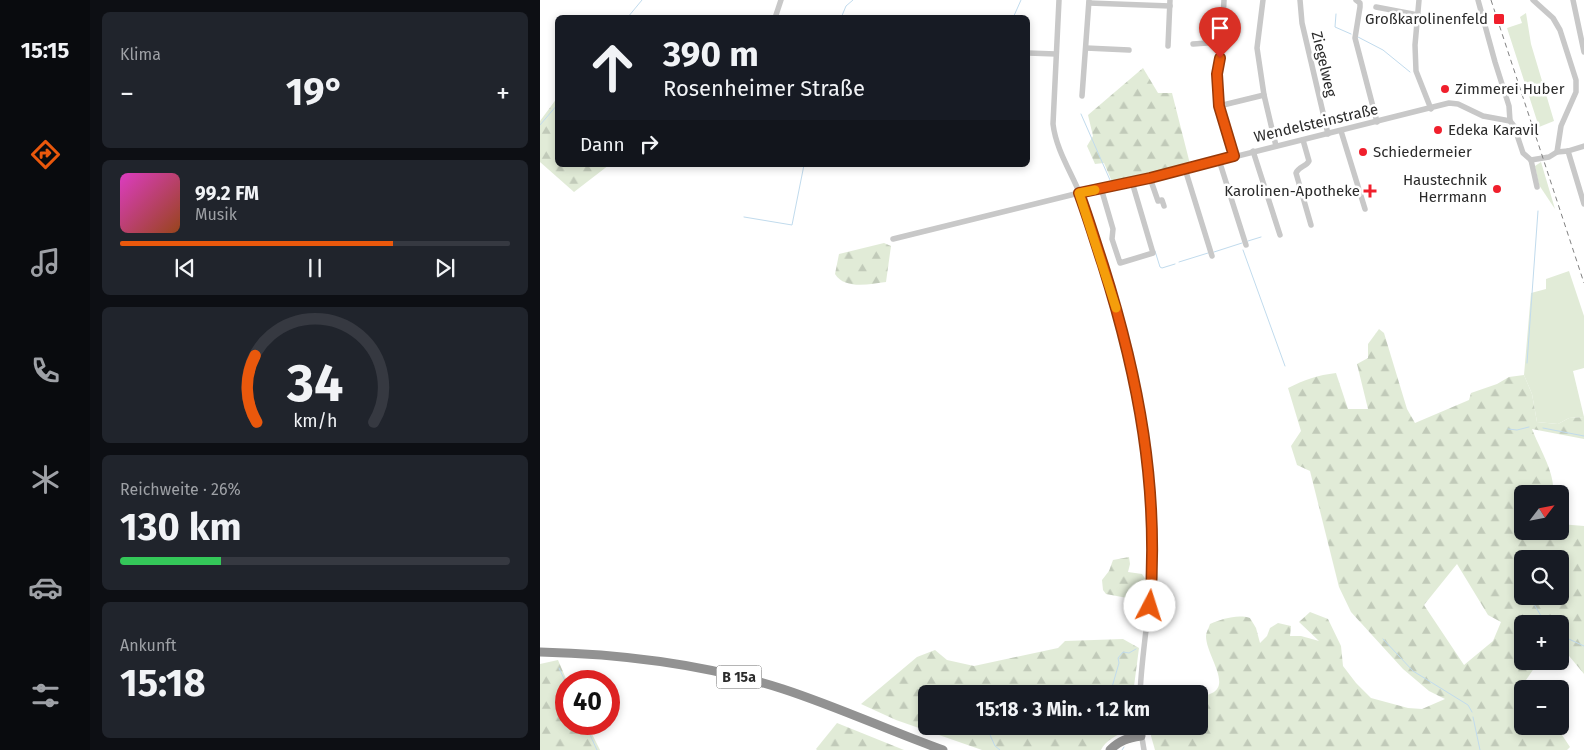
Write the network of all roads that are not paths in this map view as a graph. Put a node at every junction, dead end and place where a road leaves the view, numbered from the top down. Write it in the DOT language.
graph roads {
  1 [pos="781,0"];
  2 [pos="1059,0"];
  3 [pos="1224,0"];
  4 [pos="1263,0"];
  5 [pos="1300,0"];
  6 [pos="1356,0"];
  7 [pos="1419,0"];
  8 [pos="1478,0"];
  9 [pos="1533,0"];
  10 [pos="1573,0"];
  11 [pos="1089,2"];
  12 [pos="1170,3"];
  13 [pos="1376,7"];
  14 [pos="776,15"];
  15 [pos="1418,15"];
  16 [pos="1222,42"];
  17 [pos="1193,44"];
  18 [pos="1168,46"];
  19 [pos="1086,48"];
  20 [pos="1129,50"];
  21 [pos="1584,52"];
  22 [pos="1030,53"];
  23 [pos="1056,54"];
  24 [pos="1264,95"];
  25 [pos="1082,96"];
  26 [pos="1219,106"];
  27 [pos="1430,108"];
  28 [pos="1510,121"];
  29 [pos="1377,122"];
  30 [pos="1341,131"];
  31 [pos="1328,134"];
  32 [pos="1303,140"];
  33 [pos="1276,146"];
  34 [pos="1584,146"];
  35 [pos="1253,151"];
  36 [pos="1568,151"];
  37 [pos="1554,154"];
  38 [pos="1234,156"];
  39 [pos="1219,160"];
  40 [pos="1531,160"];
  41 [pos="1185,169"];
  42 [pos="1150,178"];
  43 [pos="1132,182"];
  44 [pos="1537,187"];
  45 [pos="1101,188"];
  46 [pos="1079,193"];
  47 [pos="1584,204"];
  48 [pos="1164,206"];
  49 [pos="1365,209"];
  50 [pos="1311,225"];
  51 [pos="1280,235"];
  52 [pos="893,239"];
  53 [pos="1246,245"];
  54 [pos="1212,256"];
  55 [pos="540,652"];
  56 [pos="1141,685"];
  57 [pos="1132,735"];
  58 [pos="1142,735"];
  59 [pos="943,750"];
  60 [pos="1110,750"];
  61 [pos="1144,750"];
  1 -- 14 [label="street"];
  2 -- 23 [label="street"];
  3 -- 16 [label="street"];
  4 -- 24 [label="street"];
  5 -- 31 [label="street, Ziegelweg"];
  6 -- 29 [label="street"];
  7 -- 15 [label="street"];
  8 -- 28 [label="street"];
  9 -- 37 [label="street"];
  10 -- 21 [label="street"];
  11 -- 12 [label="street"];
  11 -- 19 [label="street"];
  12 -- 18 [label="street"];
  13 -- 15 [label="street"];
  15 -- 27 [label="street"];
  16 -- 17 [label="street"];
  16 -- 26 [label="street"];
  19 -- 20 [label="street"];
  19 -- 25 [label="street"];
  22 -- 23 [label="street"];
  23 -- 46 [label="street"];
  24 -- 26 [label="street"];
  24 -- 33 [label="street"];
  26 -- 38 [label="street"];
  27 -- 28 [label="street, Wendelsteinstraße"];
  27 -- 29 [label="street, Wendelsteinstraße"];
  28 -- 40 [label="street"];
  29 -- 30 [label="street, Wendelsteinstraße"];
  30 -- 31 [label="street, Wendelsteinstraße"];
  30 -- 49 [label="street"];
  31 -- 32 [label="street, Wendelsteinstraße"];
  32 -- 33 [label="street, Wendelsteinstraße"];
  32 -- 50 [label="street"];
  33 -- 35 [label="street, Wendelsteinstraße"];
  34 -- 36 [label="street"];
  35 -- 38 [label="street, Wendelsteinstraße"];
  35 -- 51 [label="street"];
  36 -- 37 [label="street"];
  36 -- 47 [label="street"];
  37 -- 40 [label="street"];
  38 -- 39 [label="street, Wendelsteinstraße"];
  39 -- 41 [label="street, Wendelsteinstraße"];
  39 -- 53 [label="street"];
  40 -- 44 [label="street"];
  41 -- 42 [label="street, Wendelsteinstraße"];
  41 -- 54 [label="street"];
  42 -- 43 [label="street, Wendelsteinstraße"];
  42 -- 48 [label="street"];
  43 -- 45 [label="street, Wendelsteinstraße"];
  43 -- 45 [label="street"];
  45 -- 46 [label="street, Wendelsteinstraße"];
  46 -- 52 [label="street, Wendelsteinstraße"];
  46 -- 56 [label="street"];
  55 -- 59 [label="highway, B 15a"];
  57 -- 60 [label="highway"];
  58 -- 61 [label="street"];
}
